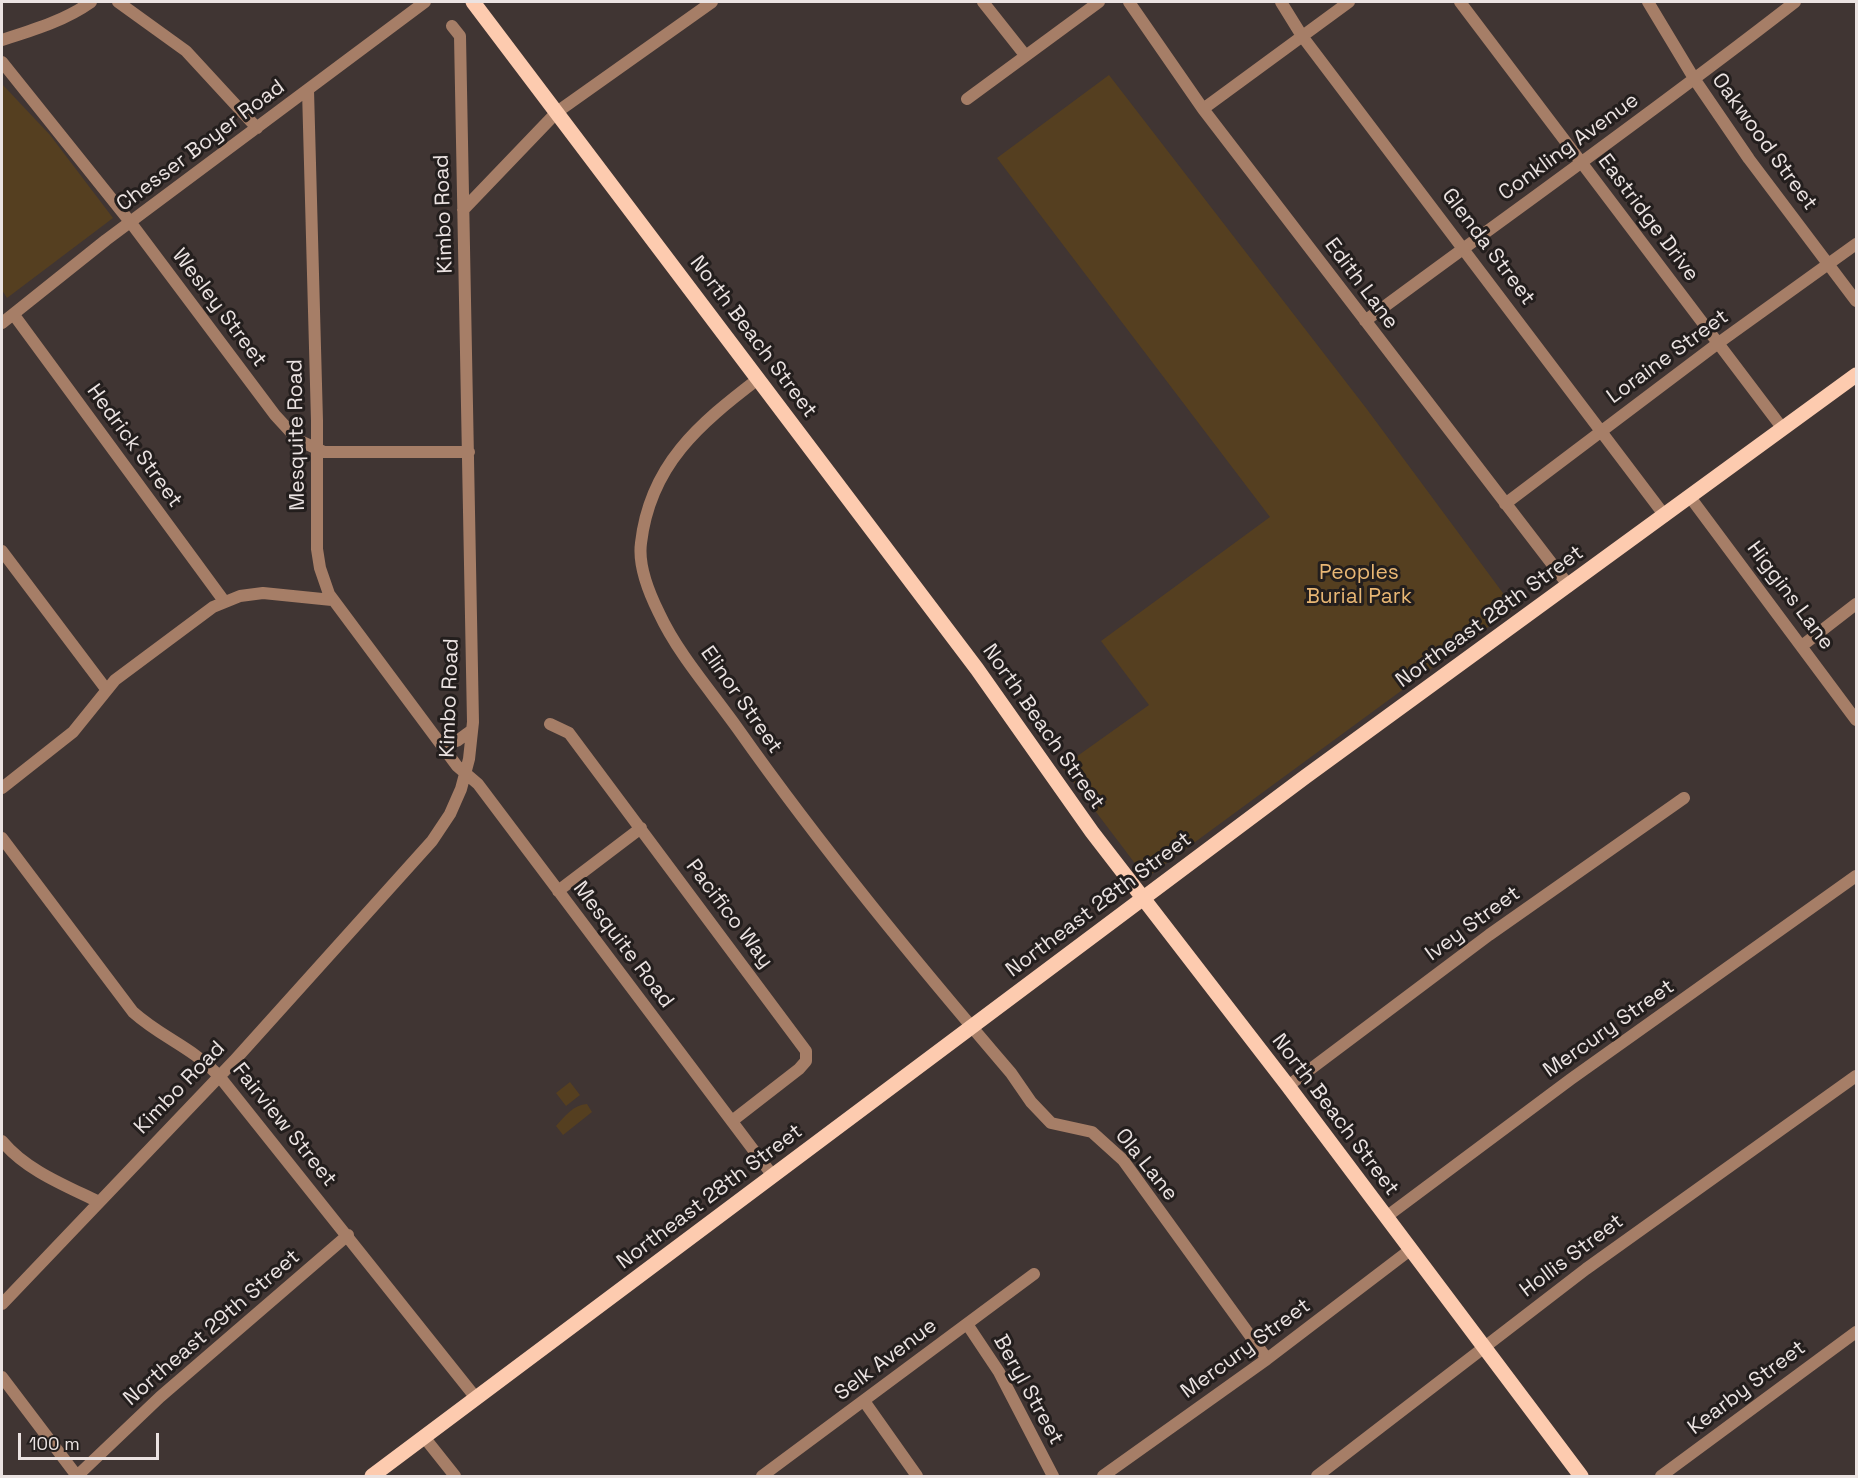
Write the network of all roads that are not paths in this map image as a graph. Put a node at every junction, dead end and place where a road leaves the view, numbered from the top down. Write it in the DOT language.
graph roads {
  1 [pos="91,2"];
  2 [pos="118,2"];
  3 [pos="425,2"];
  4 [pos="473,2"];
  5 [pos="712,2"];
  6 [pos="983,2"];
  7 [pos="1099,2"];
  8 [pos="1129,2"];
  9 [pos="1281,2"];
  10 [pos="1349,2"];
  11 [pos="1460,2"];
  12 [pos="1648,2"];
  13 [pos="1795,2"];
  14 [pos="452,26"];
  15 [pos="1302,36"];
  16 [pos="2,40"];
  17 [pos="1025,55"];
  18 [pos="2,62"];
  19 [pos="1695,80"];
  20 [pos="308,90"];
  21 [pos="967,99"];
  22 [pos="1203,109"];
  23 [pos="557,112"];
  24 [pos="257,128"];
  25 [pos="1581,162"];
  26 [pos="463,210"];
  27 [pos="131,223"];
  28 [pos="1857,244"];
  29 [pos="1463,248"];
  30 [pos="1830,263"];
  31 [pos="1857,301"];
  32 [pos="14,315"];
  33 [pos="1365,321"];
  34 [pos="2,323"];
  35 [pos="1717,344"];
  36 [pos="1857,375"];
  37 [pos="758,379"];
  38 [pos="1602,429"];
  39 [pos="1783,429"];
  40 [pos="317,450"];
  41 [pos="469,452"];
  42 [pos="1690,497"];
  43 [pos="1505,504"];
  44 [pos="1665,516"];
  45 [pos="2,551"];
  46 [pos="1569,586"];
  47 [pos="332,600"];
  48 [pos="224,601"];
  49 [pos="1857,604"];
  50 [pos="1803,645"];
  51 [pos="106,689"];
  52 [pos="1857,720"];
  53 [pos="550,724"];
  54 [pos="472,730"];
  55 [pos="439,741"];
  56 [pos="466,773"];
  57 [pos="2,788"];
  58 [pos="1684,798"];
  59 [pos="641,828"];
  60 [pos="2,838"];
  61 [pos="1857,876"];
  62 [pos="558,891"];
  63 [pos="1142,899"];
  64 [pos="971,1027"];
  65 [pos="219,1076"];
  66 [pos="1857,1076"];
  67 [pos="1288,1086"];
  68 [pos="732,1121"];
  69 [pos="2,1142"];
  70 [pos="773,1176"];
  71 [pos="97,1202"];
  72 [pos="1386,1217"];
  73 [pos="348,1235"];
  74 [pos="1410,1250"];
  75 [pos="1034,1274"];
  76 [pos="2,1304"];
  77 [pos="967,1324"];
  78 [pos="1857,1332"];
  79 [pos="1484,1347"];
  80 [pos="1267,1359"];
  81 [pos="2,1377"];
  82 [pos="476,1398"];
  83 [pos="864,1401"];
  84 [pos="424,1437"];
  85 [pos="77,1476"];
  86 [pos="372,1476"];
  87 [pos="454,1476"];
  88 [pos="764,1476"];
  89 [pos="917,1476"];
  90 [pos="1053,1476"];
  91 [pos="1103,1476"];
  92 [pos="1317,1476"];
  93 [pos="1581,1476"];
  94 [pos="1661,1476"];
  1 -- 16 [label="street"];
  2 -- 24 [label="street"];
  3 -- 20 [label="street, Chesser Boyer Road"];
  4 -- 23 [label="main road, North Beach Street"];
  5 -- 23 [label="street"];
  6 -- 17 [label="street"];
  7 -- 17 [label="street"];
  8 -- 22 [label="street, Edith Lane"];
  9 -- 15 [label="street, Glenda Street"];
  10 -- 15 [label="street"];
  11 -- 25 [label="street, Eastridge Drive"];
  12 -- 19 [label="street, Oakwood Street"];
  13 -- 19 [label="street, Conkling Avenue"];
  14 -- 26 [label="street, Kimbo Road"];
  15 -- 22 [label="street"];
  15 -- 29 [label="street, Glenda Street"];
  17 -- 21 [label="street"];
  18 -- 27 [label="street, Wesley Street"];
  19 -- 25 [label="street, Conkling Avenue"];
  19 -- 30 [label="street, Oakwood Street"];
  20 -- 24 [label="street, Chesser Boyer Road"];
  20 -- 40 [label="street, Mesquite Road"];
  22 -- 33 [label="street, Edith Lane"];
  23 -- 26 [label="street"];
  23 -- 37 [label="main road, North Beach Street"];
  24 -- 27 [label="street, Chesser Boyer Road"];
  25 -- 29 [label="street, Conkling Avenue"];
  25 -- 35 [label="street, Eastridge Drive"];
  26 -- 41 [label="street, Kimbo Road"];
  27 -- 32 [label="street, Chesser Boyer Road"];
  27 -- 40 [label="street, Wesley Street"];
  28 -- 30 [label="street, Loraine Street"];
  29 -- 33 [label="street, Conkling Avenue"];
  29 -- 38 [label="street, Glenda Street"];
  30 -- 31 [label="street, Oakwood Street"];
  30 -- 35 [label="street, Loraine Street"];
  32 -- 34 [label="street, Chesser Boyer Road"];
  32 -- 48 [label="street, Hedrick Street"];
  33 -- 43 [label="street, Edith Lane"];
  35 -- 38 [label="street, Loraine Street"];
  35 -- 39 [label="street, Eastridge Drive"];
  36 -- 39 [label="main road, Northeast 28th Street"];
  37 -- 63 [label="main road, North Beach Street"];
  37 -- 64 [label="street, Elinor Street"];
  38 -- 43 [label="street, Loraine Street"];
  38 -- 44 [label="street, Glenda Street"];
  39 -- 42 [label="main road, Northeast 28th Street"];
  40 -- 41 [label="street"];
  40 -- 47 [label="street, Mesquite Road"];
  41 -- 54 [label="street, Kimbo Road"];
  42 -- 44 [label="main road, Northeast 28th Street"];
  42 -- 50 [label="street, Higgins Lane"];
  43 -- 46 [label="street, Edith Lane"];
  44 -- 46 [label="main road, Northeast 28th Street"];
  45 -- 51 [label="street"];
  46 -- 63 [label="main road, Northeast 28th Street"];
  47 -- 48 [label="street"];
  47 -- 55 [label="street, Mesquite Road"];
  48 -- 51 [label="street"];
  49 -- 50 [label="street"];
  50 -- 52 [label="street, Higgins Lane"];
  51 -- 57 [label="street"];
  53 -- 59 [label="street, Pacifico Way"];
  54 -- 55 [label="street"];
  54 -- 56 [label="street, Kimbo Road"];
  55 -- 56 [label="street, Mesquite Road"];
  56 -- 62 [label="street, Mesquite Road"];
  56 -- 65 [label="street, Kimbo Road"];
  58 -- 67 [label="street, Ivey Street"];
  59 -- 62 [label="street"];
  59 -- 68 [label="street, Pacifico Way"];
  60 -- 65 [label="street, Fairview Street"];
  61 -- 72 [label="street, Mercury Street"];
  62 -- 68 [label="street, Mesquite Road"];
  63 -- 64 [label="main road, Northeast 28th Street"];
  63 -- 67 [label="main road, North Beach Street"];
  64 -- 70 [label="main road, Northeast 28th Street"];
  64 -- 80 [label="street, Ola Lane"];
  65 -- 71 [label="street, Kimbo Road"];
  65 -- 73 [label="street, Fairview Street"];
  66 -- 79 [label="street, Hollis Street"];
  67 -- 72 [label="main road, North Beach Street"];
  68 -- 70 [label="street, Mesquite Road"];
  69 -- 71 [label="street"];
  70 -- 82 [label="main road, Northeast 28th Street"];
  71 -- 76 [label="street, Kimbo Road"];
  72 -- 74 [label="main road, North Beach Street"];
  73 -- 82 [label="street, Fairview Street"];
  73 -- 85 [label="street, Northeast 29th Street"];
  74 -- 79 [label="main road, North Beach Street"];
  74 -- 80 [label="street, Mercury Street"];
  75 -- 77 [label="street, Selk Avenue"];
  77 -- 83 [label="street, Selk Avenue"];
  77 -- 90 [label="street, Beryl Street"];
  78 -- 94 [label="street, Kearby Street"];
  79 -- 92 [label="street, Hollis Street"];
  79 -- 93 [label="main road, North Beach Street"];
  80 -- 91 [label="street, Mercury Street"];
  81 -- 85 [label="street"];
  82 -- 84 [label="main road, Northeast 28th Street"];
  83 -- 88 [label="street, Selk Avenue"];
  83 -- 89 [label="street"];
  84 -- 86 [label="main road, Northeast 28th Street"];
  84 -- 87 [label="street"];
}
